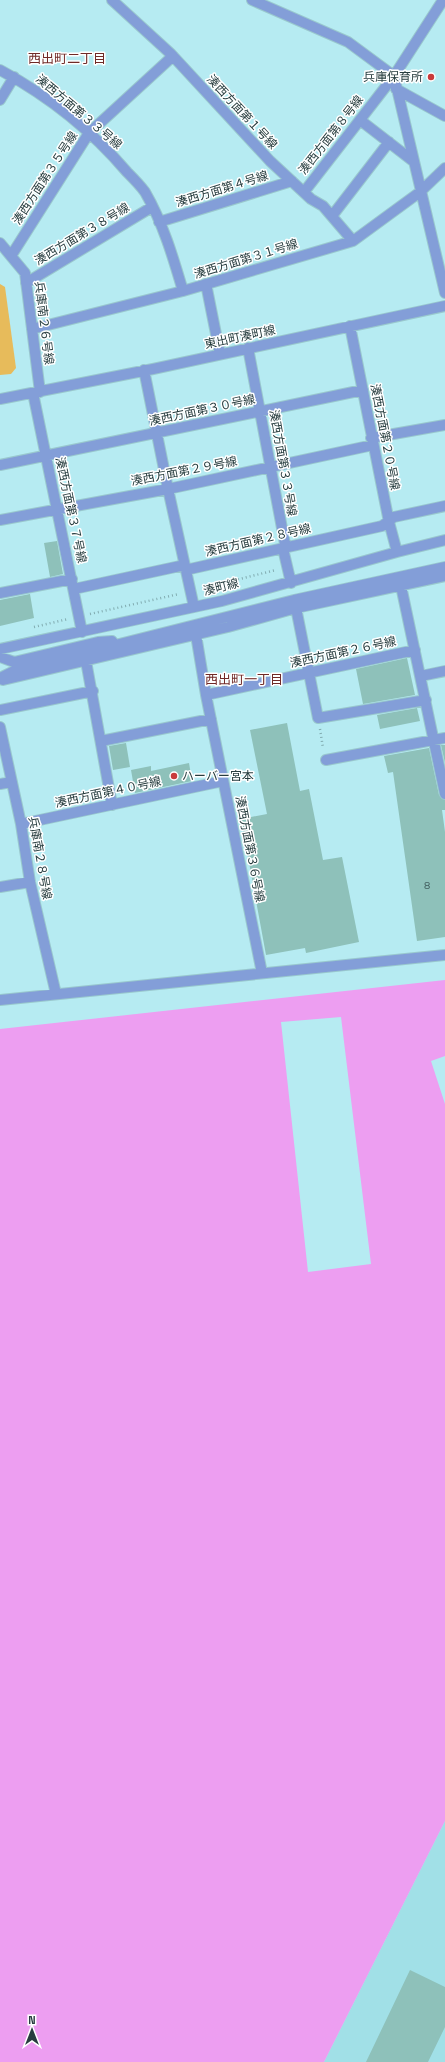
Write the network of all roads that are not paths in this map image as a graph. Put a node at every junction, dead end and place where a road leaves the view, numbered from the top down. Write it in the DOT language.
graph roads {
  1 [pos="112,0"];
  2 [pos="252,0"];
  3 [pos="440,3"];
  4 [pos="173,56"];
  5 [pos="0,70"];
  6 [pos="394,76"];
  7 [pos="14,77"];
  8 [pos="396,89"];
  9 [pos="0,100"];
  10 [pos="445,116"];
  11 [pos="360,120"];
  12 [pos="89,133"];
  13 [pos="389,142"];
  14 [pos="413,161"];
  15 [pos="445,168"];
  16 [pos="292,181"];
  17 [pos="304,192"];
  18 [pos="420,192"];
  19 [pos="152,207"];
  20 [pos="332,216"];
  21 [pos="159,222"];
  22 [pos="353,241"];
  23 [pos="0,243"];
  24 [pos="11,256"];
  25 [pos="26,283"];
  26 [pos="206,284"];
  27 [pos="183,291"];
  28 [pos="445,293"];
  29 [pos="445,306"];
  30 [pos="350,326"];
  31 [pos="32,329"];
  32 [pos="248,348"];
  33 [pos="220,354"];
  34 [pos="144,370"];
  35 [pos="363,390"];
  36 [pos="37,392"];
  37 [pos="0,399"];
  38 [pos="261,411"];
  39 [pos="445,425"];
  40 [pos="157,433"];
  41 [pos="372,442"];
  42 [pos="46,456"];
  43 [pos="0,465"];
  44 [pos="271,467"];
  45 [pos="168,489"];
  46 [pos="445,506"];
  47 [pos="57,509"];
  48 [pos="0,520"];
  49 [pos="389,522"];
  50 [pos="445,540"];
  51 [pos="284,548"];
  52 [pos="397,552"];
  53 [pos="185,567"];
  54 [pos="445,567"];
  55 [pos="445,576"];
  56 [pos="291,582"];
  57 [pos="73,584"];
  58 [pos="401,586"];
  59 [pos="0,593"];
  60 [pos="194,607"];
  61 [pos="296,608"];
  62 [pos="82,632"];
  63 [pos="196,635"];
  64 [pos="150,637"];
  65 [pos="0,649"];
  66 [pos="415,650"];
  67 [pos="0,657"];
  68 [pos="86,661"];
  69 [pos="445,671"];
  70 [pos="309,672"];
  71 [pos="421,676"];
  72 [pos="0,678"];
  73 [pos="0,681"];
  74 [pos="93,691"];
  75 [pos="206,694"];
  76 [pos="426,700"];
  77 [pos="0,710"];
  78 [pos="211,719"];
  79 [pos="0,727"];
  80 [pos="445,738"];
  81 [pos="434,740"];
  82 [pos="101,741"];
  83 [pos="326,760"];
  84 [pos="223,781"];
  85 [pos="11,782"];
  86 [pos="444,782"];
  87 [pos="0,784"];
  88 [pos="445,794"];
  89 [pos="112,805"];
  90 [pos="21,824"];
  91 [pos="30,882"];
  92 [pos="0,886"];
  93 [pos="445,955"];
  94 [pos="262,974"];
  95 [pos="56,994"];
  96 [pos="0,1000"];
  1 -- 4 [label="street, 湊西方面第１号線"];
  2 -- 6 [label="street"];
  3 -- 6 [label="street, 湊西方面第８号線"];
  4 -- 12 [label="street, 湊西方面第３５号線"];
  4 -- 16 [label="street, 湊西方面第１号線"];
  5 -- 7 [label="street, 湊西方面第３３号線"];
  6 -- 8 [label="street"];
  6 -- 11 [label="street, 湊西方面第８号線"];
  7 -- 9 [label="street"];
  7 -- 12 [label="street, 湊西方面第３３号線"];
  8 -- 10 [label="street"];
  8 -- 14 [label="street"];
  11 -- 13 [label="street"];
  11 -- 17 [label="street, 湊西方面第８号線"];
  12 -- 19 [label="street, 湊西方面第３３号線"];
  12 -- 24 [label="street, 湊西方面第３５号線"];
  13 -- 14 [label="street"];
  13 -- 20 [label="street"];
  14 -- 18 [label="street"];
  15 -- 18 [label="street, 湊西方面第３１号線"];
  16 -- 17 [label="street, 湊西方面第１号線"];
  16 -- 21 [label="street, 湊西方面第４号線"];
  17 -- 20 [label="street, 湊西方面第１号線"];
  18 -- 22 [label="street, 湊西方面第３１号線"];
  18 -- 28 [label="street"];
  19 -- 21 [label="street, 湊西方面第３３号線"];
  19 -- 25 [label="street, 湊西方面第３８号線"];
  20 -- 22 [label="street, 湊西方面第１号線"];
  21 -- 27 [label="street, 湊西方面第３３号線"];
  22 -- 26 [label="street, 湊西方面第３１号線"];
  23 -- 24 [label="street, 兵庫南２６号線"];
  24 -- 25 [label="street, 兵庫南２６号線"];
  25 -- 31 [label="street, 兵庫南２６号線"];
  26 -- 27 [label="street, 湊西方面第３１号線"];
  26 -- 33 [label="street"];
  27 -- 31 [label="street, 湊西方面第３１号線"];
  29 -- 30 [label="street, 東出町湊町線"];
  30 -- 32 [label="street, 東出町湊町線"];
  30 -- 35 [label="street, 湊西方面第２０号線"];
  31 -- 36 [label="street, 兵庫南２６号線"];
  32 -- 33 [label="street, 東出町湊町線"];
  32 -- 38 [label="street, 湊西方面第３３号線"];
  33 -- 34 [label="street, 東出町湊町線"];
  34 -- 36 [label="street, 東出町湊町線"];
  34 -- 40 [label="street"];
  35 -- 38 [label="street, 湊西方面第３０号線"];
  35 -- 41 [label="street, 湊西方面第２０号線"];
  36 -- 37 [label="street, 東出町湊町線"];
  36 -- 42 [label="street, 湊西方面第３７号線"];
  38 -- 40 [label="street, 湊西方面第３０号線"];
  38 -- 44 [label="street, 湊西方面第３３号線"];
  39 -- 41 [label="street, 湊西方面第２９号線"];
  40 -- 42 [label="street, 湊西方面第３０号線"];
  40 -- 45 [label="street"];
  41 -- 44 [label="street, 湊西方面第２９号線"];
  41 -- 49 [label="street, 湊西方面第２０号線"];
  42 -- 43 [label="street, 湊西方面第３０号線"];
  42 -- 47 [label="street, 湊西方面第３７号線"];
  44 -- 45 [label="street, 湊西方面第２９号線"];
  44 -- 51 [label="street, 湊西方面第３３号線"];
  45 -- 47 [label="street, 湊西方面第２９号線"];
  45 -- 53 [label="street"];
  46 -- 49 [label="street, 湊西方面第２８号線"];
  47 -- 48 [label="street, 湊西方面第２９号線"];
  47 -- 57 [label="street, 湊西方面第３７号線"];
  49 -- 51 [label="street, 湊西方面第２８号線"];
  49 -- 52 [label="street, 湊西方面第２０号線"];
  50 -- 52 [label="street, 湊町線"];
  51 -- 53 [label="street, 湊西方面第２８号線"];
  51 -- 56 [label="street, 湊西方面第３３号線"];
  52 -- 56 [label="street, 湊町線"];
  53 -- 57 [label="street, 湊西方面第２８号線"];
  53 -- 60 [label="street"];
  54 -- 64 [label="street"];
  55 -- 58 [label="street"];
  56 -- 60 [label="street, 湊町線"];
  57 -- 59 [label="street, 湊西方面第２８号線"];
  57 -- 62 [label="street, 湊西方面第３７号線"];
  58 -- 61 [label="street"];
  58 -- 66 [label="street"];
  60 -- 62 [label="street, 湊町線"];
  61 -- 63 [label="street"];
  61 -- 70 [label="street"];
  62 -- 65 [label="street, 湊町線"];
  63 -- 68 [label="street"];
  63 -- 75 [label="street, 湊西方面第３６号線"];
  64 -- 67 [label="street"];
  64 -- 72 [label="street"];
  66 -- 70 [label="street, 湊西方面第２６号線"];
  66 -- 71 [label="street"];
  68 -- 73 [label="street"];
  68 -- 74 [label="street"];
  69 -- 71 [label="street"];
  70 -- 75 [label="street, 湊西方面第２６号線"];
  70 -- 76 [label="street"];
  71 -- 76 [label="street"];
  74 -- 77 [label="street"];
  74 -- 82 [label="street"];
  75 -- 78 [label="street, 湊西方面第３６号線"];
  76 -- 81 [label="street"];
  78 -- 82 [label="street"];
  78 -- 84 [label="street, 湊西方面第３６号線"];
  79 -- 85 [label="street, 兵庫南２８号線"];
  80 -- 81 [label="street"];
  81 -- 83 [label="street"];
  81 -- 86 [label="street"];
  82 -- 89 [label="street"];
  84 -- 89 [label="street, 湊西方面第４０号線"];
  84 -- 94 [label="street, 湊西方面第３６号線"];
  85 -- 87 [label="street"];
  85 -- 90 [label="street, 兵庫南２８号線"];
  86 -- 88 [label="street"];
  89 -- 90 [label="street, 湊西方面第４０号線"];
  90 -- 91 [label="street, 兵庫南２８号線"];
  91 -- 92 [label="street"];
  91 -- 95 [label="street, 兵庫南２８号線"];
  93 -- 94 [label="street"];
  94 -- 95 [label="street"];
  95 -- 96 [label="street"];
}
